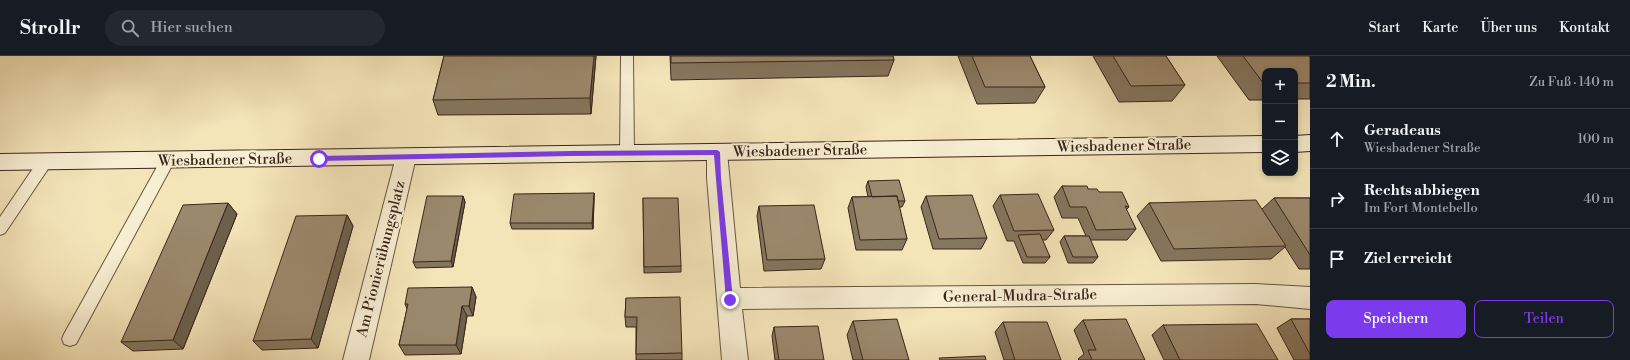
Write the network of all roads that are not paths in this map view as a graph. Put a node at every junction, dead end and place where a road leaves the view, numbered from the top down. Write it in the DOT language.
graph roads {
  1 [pos="627,56"];
  2 [pos="1310,143"];
  3 [pos="1262,144"];
  4 [pos="1298,144"];
  5 [pos="717,152"];
  6 [pos="627,153"];
  7 [pos="406,157"];
  8 [pos="168,160"];
  9 [pos="0,162"];
  10 [pos="46,162"];
  11 [pos="0,229"];
  12 [pos="1310,298"];
  13 [pos="730,300"];
  14 [pos="70,339"];
  15 [pos="356,360"];
  16 [pos="735,360"];
  1 -- 6 [label="lane"];
  2 -- 4 [label="main road"];
  3 -- 5 [label="main road, Wiesbadener Straße"];
  5 -- 6 [label="main road, Wiesbadener Straße"];
  5 -- 13 [label="main road"];
  6 -- 7 [label="main road, Wiesbadener Straße"];
  7 -- 8 [label="main road, Wiesbadener Straße"];
  7 -- 15 [label="main road, Am Pionierübungsplatz"];
  8 -- 10 [label="main road, Wiesbadener Straße"];
  8 -- 14 [label="lane"];
  9 -- 10 [label="main road, Wiesbadener Straße"];
  10 -- 11 [label="lane"];
  12 -- 13 [label="main road, General-Mudra-Straße"];
  13 -- 16 [label="main road"];
}
